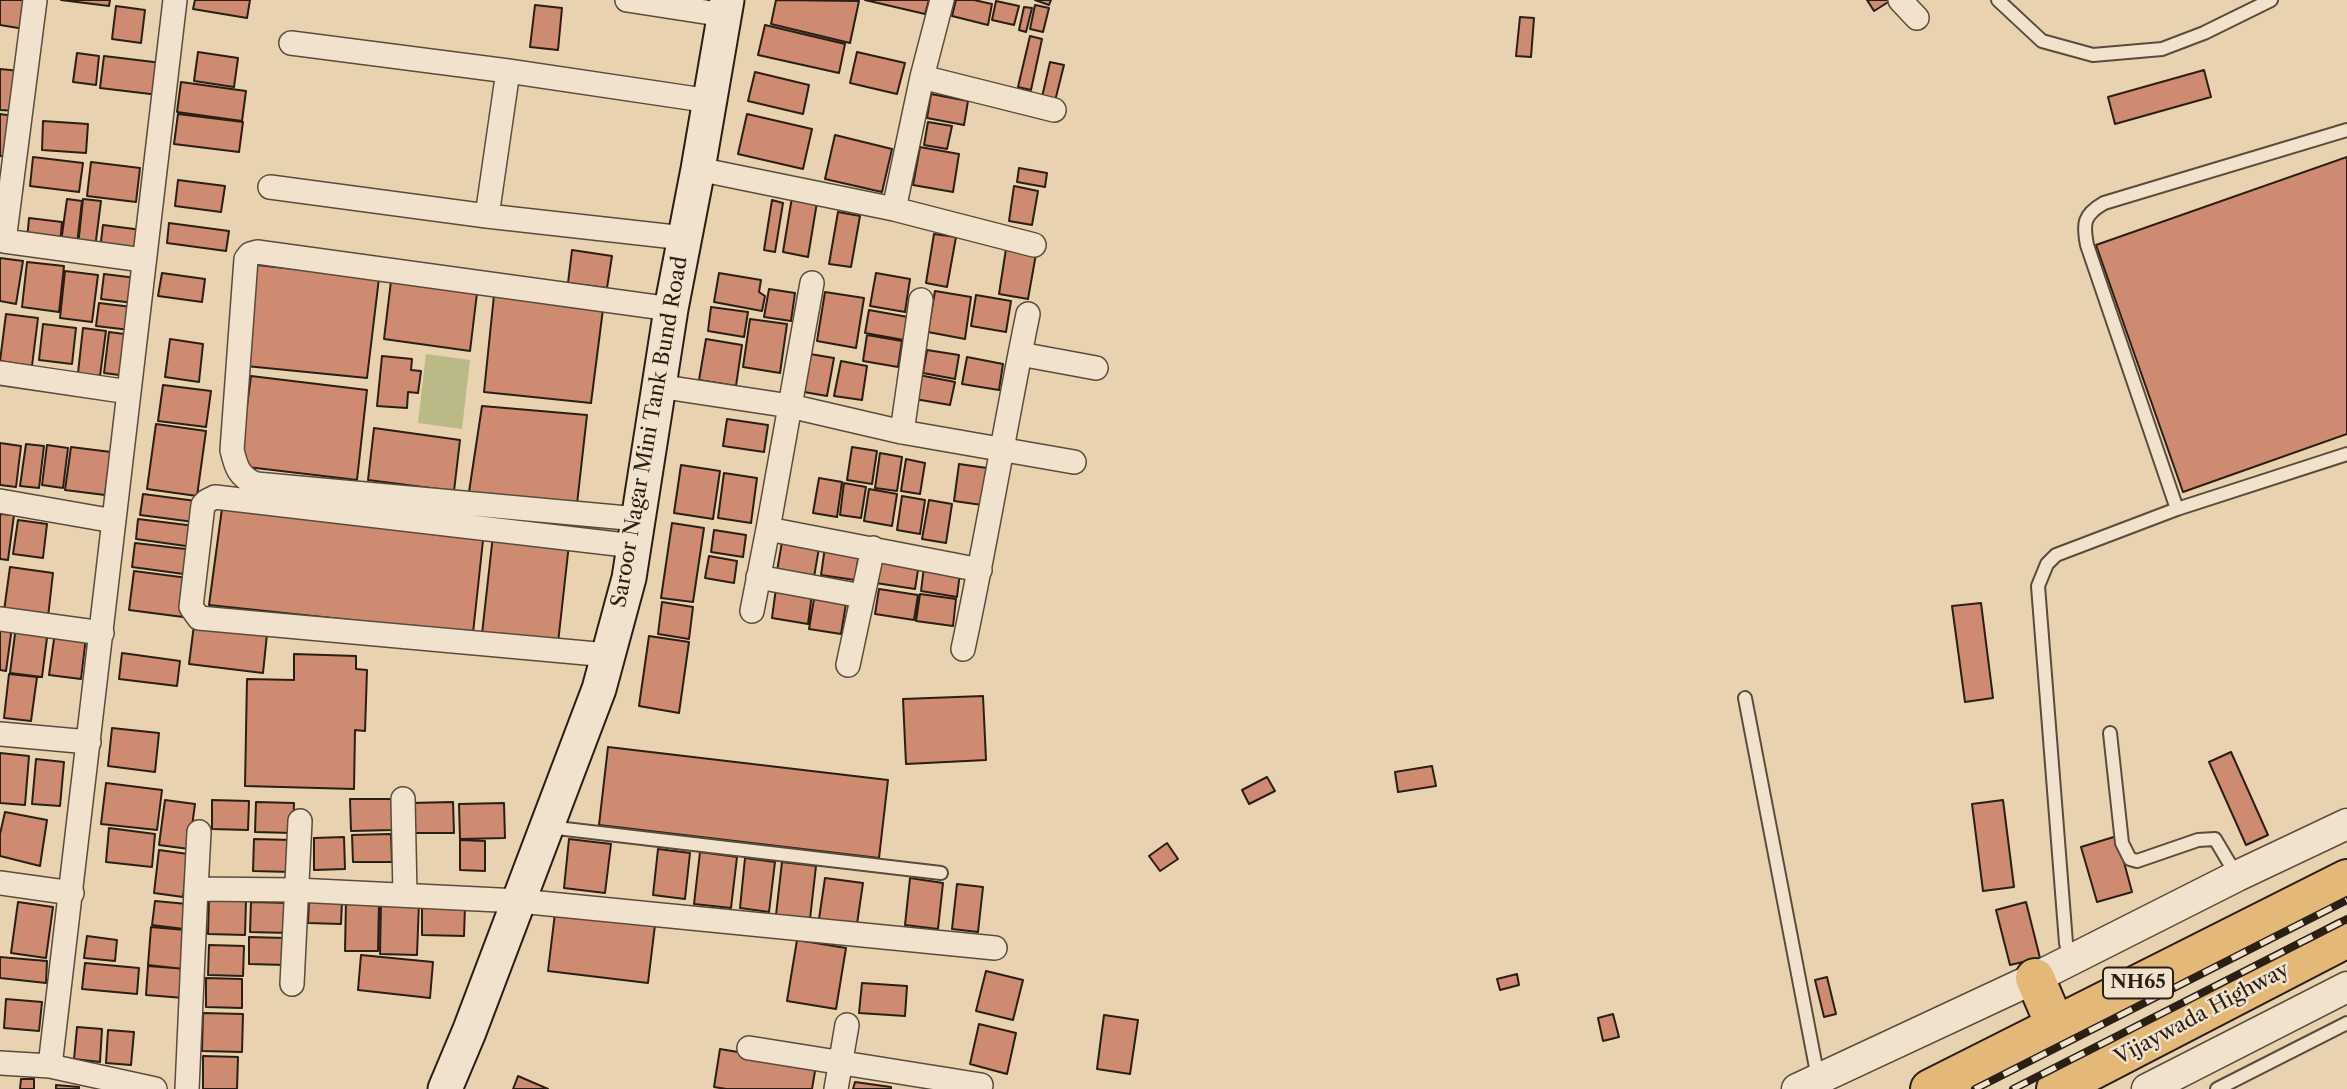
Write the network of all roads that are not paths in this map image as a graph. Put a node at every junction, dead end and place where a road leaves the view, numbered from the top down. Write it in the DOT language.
graph roads {
  1 [pos="36,0"];
  2 [pos="175,0"];
  3 [pos="627,0"];
  4 [pos="942,0"];
  5 [pos="1900,0"];
  6 [pos="1998,0"];
  7 [pos="2271,0"];
  8 [pos="726,7"];
  9 [pos="1917,18"];
  10 [pos="291,43"];
  11 [pos="509,71"];
  12 [pos="922,77"];
  13 [pos="710,101"];
  14 [pos="1054,110"];
  15 [pos="2347,130"];
  16 [pos="698,169"];
  17 [pos="270,187"];
  18 [pos="894,209"];
  19 [pos="487,216"];
  20 [pos="684,238"];
  21 [pos="2,241"];
  22 [pos="1034,245"];
  23 [pos="144,260"];
  24 [pos="812,283"];
  25 [pos="920,300"];
  26 [pos="671,309"];
  27 [pos="1028,314"];
  28 [pos="1020,354"];
  29 [pos="1096,368"];
  30 [pos="0,373"];
  31 [pos="658,386"];
  32 [pos="129,392"];
  33 [pos="790,406"];
  34 [pos="902,432"];
  35 [pos="1000,449"];
  36 [pos="2347,454"];
  37 [pos="1074,462"];
  38 [pos="0,501"];
  39 [pos="2177,509"];
  40 [pos="114,521"];
  41 [pos="768,529"];
  42 [pos="636,532"];
  43 [pos="873,548"];
  44 [pos="980,570"];
  45 [pos="758,577"];
  46 [pos="862,596"];
  47 [pos="752,611"];
  48 [pos="0,619"];
  49 [pos="102,633"];
  50 [pos="964,649"];
  51 [pos="608,655"];
  52 [pos="848,665"];
  53 [pos="1745,698"];
  54 [pos="2109,733"];
  55 [pos="0,734"];
  56 [pos="89,742"];
  57 [pos="403,799"];
  58 [pos="300,821"];
  59 [pos="2347,824"];
  60 [pos="547,827"];
  61 [pos="199,832"];
  62 [pos="941,873"];
  63 [pos="2237,876"];
  64 [pos="2347,879"];
  65 [pos="0,883"];
  66 [pos="196,889"];
  67 [pos="296,890"];
  68 [pos="72,893"];
  69 [pos="405,895"];
  70 [pos="519,901"];
  71 [pos="2347,938"];
  72 [pos="995,948"];
  73 [pos="2070,960"];
  74 [pos="2035,978"];
  75 [pos="292,984"];
  76 [pos="2347,987"];
  77 [pos="2113,996"];
  78 [pos="2347,1023"];
  79 [pos="847,1025"];
  80 [pos="2055,1025"];
  81 [pos="2138,1047"];
  82 [pos="749,1048"];
  83 [pos="841,1062"];
  84 [pos="0,1063"];
  85 [pos="50,1066"];
  86 [pos="1808,1084"];
  87 [pos="122,1085"];
  88 [pos="981,1085"];
  89 [pos="155,1089"];
  90 [pos="187,1089"];
  91 [pos="445,1089"];
  92 [pos="836,1089"];
  93 [pos="1930,1089"];
  94 [pos="2056,1089"];
  95 [pos="2147,1089"];
  96 [pos="2217,1089"];
  1 -- 21 [label="street"];
  2 -- 23 [label="street"];
  3 -- 8 [label="street"];
  4 -- 12 [label="street"];
  5 -- 9 [label="street"];
  6 -- 7 [label="lane"];
  8 -- 13 [label="main road, Saroor Nagar Mini Tank Bund Road"];
  10 -- 11 [label="street"];
  11 -- 13 [label="street"];
  11 -- 19 [label="street"];
  12 -- 14 [label="street"];
  12 -- 18 [label="street"];
  13 -- 16 [label="main road, Saroor Nagar Mini Tank Bund Road"];
  15 -- 39 [label="lane"];
  16 -- 18 [label="street"];
  16 -- 20 [label="main road, Saroor Nagar Mini Tank Bund Road"];
  17 -- 19 [label="street"];
  18 -- 22 [label="street"];
  19 -- 20 [label="street"];
  20 -- 26 [label="main road, Saroor Nagar Mini Tank Bund Road"];
  21 -- 23 [label="street"];
  23 -- 32 [label="street"];
  24 -- 33 [label="street"];
  25 -- 34 [label="street"];
  26 -- 31 [label="main road, Saroor Nagar Mini Tank Bund Road"];
  26 -- 42 [label="street"];
  27 -- 28 [label="street"];
  28 -- 29 [label="street"];
  28 -- 35 [label="street"];
  30 -- 32 [label="street"];
  31 -- 33 [label="street"];
  31 -- 42 [label="main road, Saroor Nagar Mini Tank Bund Road"];
  32 -- 40 [label="street"];
  33 -- 34 [label="street"];
  33 -- 41 [label="street"];
  34 -- 35 [label="street"];
  35 -- 37 [label="street"];
  35 -- 44 [label="street"];
  36 -- 39 [label="lane"];
  38 -- 40 [label="street"];
  39 -- 73 [label="lane"];
  40 -- 49 [label="street"];
  41 -- 43 [label="street"];
  41 -- 45 [label="street"];
  42 -- 51 [label="main road, Saroor Nagar Mini Tank Bund Road"];
  42 -- 51 [label="street"];
  43 -- 44 [label="street"];
  43 -- 46 [label="street"];
  44 -- 50 [label="street"];
  45 -- 46 [label="street"];
  45 -- 47 [label="street"];
  46 -- 52 [label="street"];
  48 -- 49 [label="street"];
  49 -- 56 [label="street"];
  51 -- 60 [label="main road, Saroor Nagar Mini Tank Bund Road"];
  53 -- 86 [label="lane"];
  54 -- 63 [label="lane"];
  55 -- 56 [label="street"];
  56 -- 68 [label="street"];
  57 -- 69 [label="street"];
  58 -- 67 [label="street"];
  59 -- 63 [label="street"];
  60 -- 62 [label="lane"];
  60 -- 70 [label="main road, Saroor Nagar Mini Tank Bund Road"];
  61 -- 66 [label="street"];
  63 -- 73 [label="street"];
  64 -- 77 [label="highway, NH65"];
  65 -- 68 [label="street"];
  66 -- 67 [label="street"];
  66 -- 90 [label="street"];
  67 -- 69 [label="street"];
  67 -- 75 [label="street"];
  68 -- 85 [label="street"];
  69 -- 70 [label="street"];
  70 -- 72 [label="street"];
  70 -- 91 [label="main road, Saroor Nagar Mini Tank Bund Road"];
  71 -- 81 [label="highway, Vijaywada Highway / NH65"];
  73 -- 74 [label="street"];
  74 -- 80 [label="highway"];
  74 -- 86 [label="street"];
  76 -- 95 [label="street"];
  77 -- 80 [label="highway, NH65"];
  77 -- 81 [label="highway"];
  78 -- 96 [label="lane"];
  79 -- 83 [label="street"];
  80 -- 93 [label="highway, NH65"];
  81 -- 94 [label="highway, Vijaywada Highway / NH65"];
  82 -- 83 [label="street"];
  83 -- 88 [label="street"];
  83 -- 92 [label="street"];
  84 -- 85 [label="street"];
  85 -- 87 [label="street"];
  87 -- 89 [label="street"];
}
